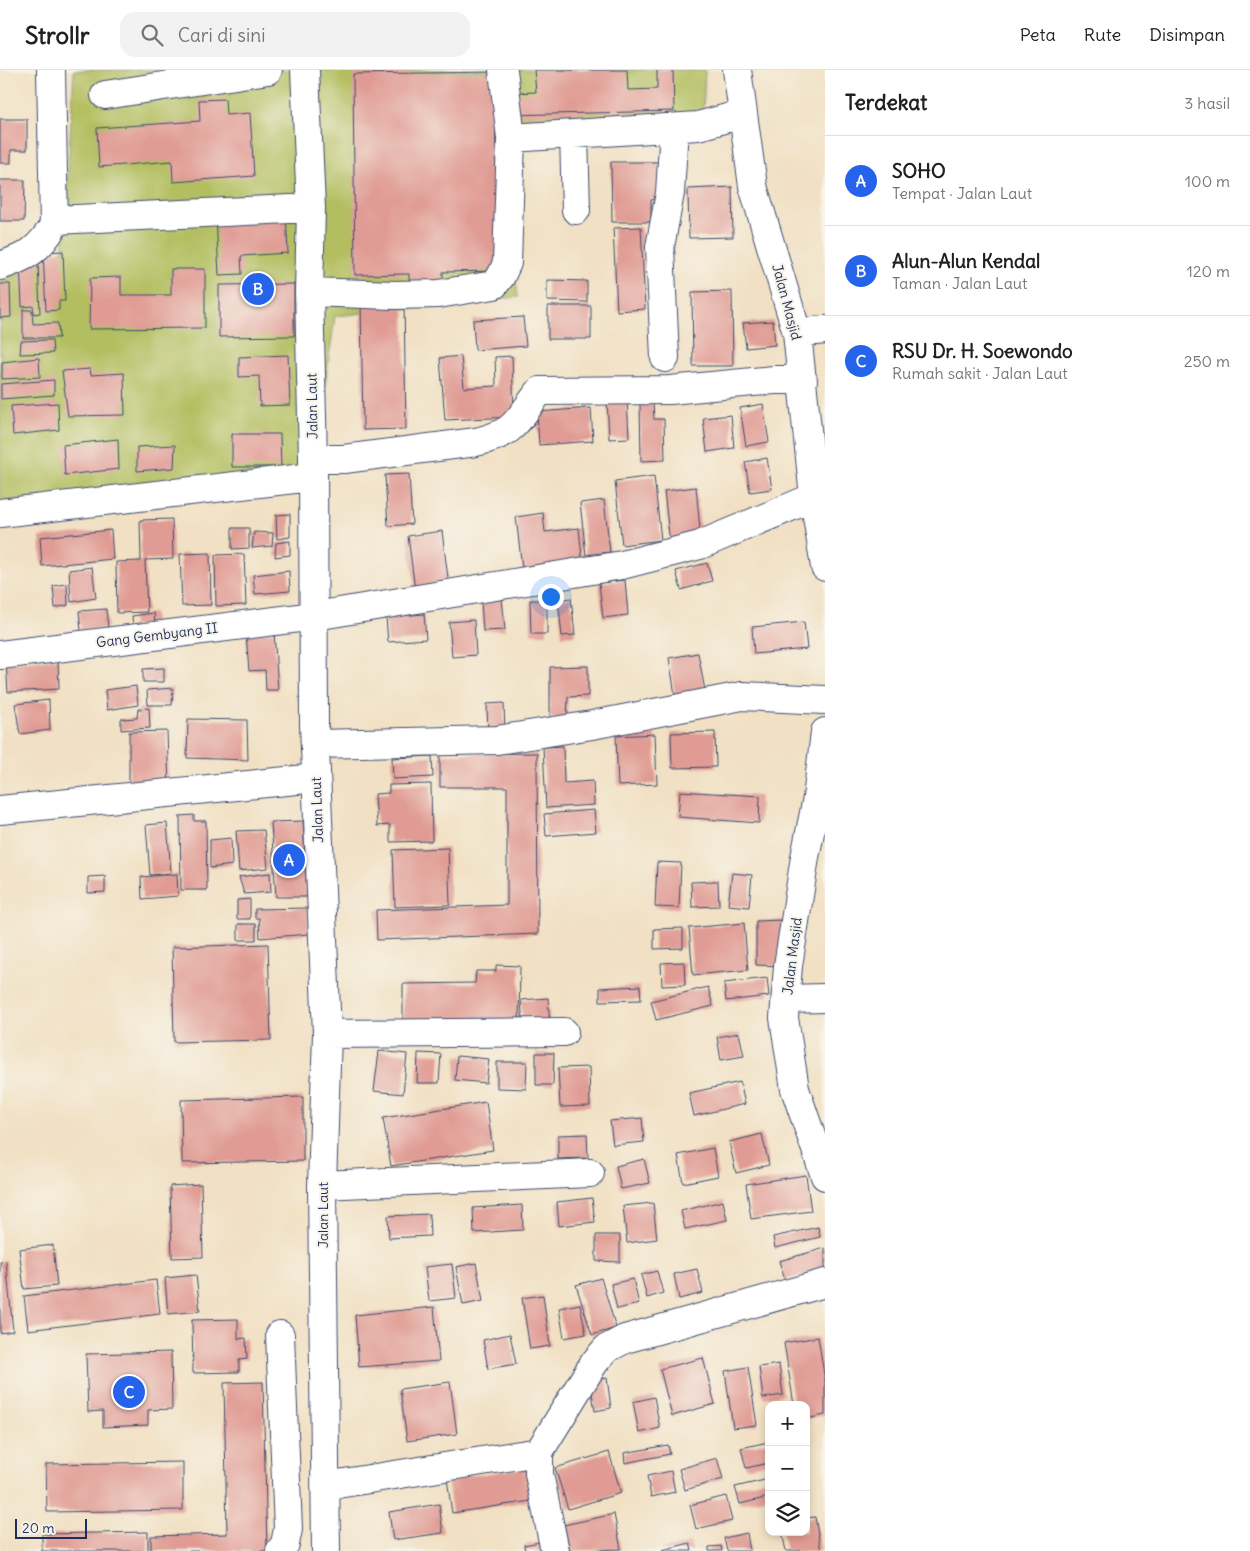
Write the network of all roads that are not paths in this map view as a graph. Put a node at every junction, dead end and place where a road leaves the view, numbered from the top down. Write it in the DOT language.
graph roads {
  1 [pos="51,70"];
  2 [pos="268,70"];
  3 [pos="305,70"];
  4 [pos="503,70"];
  5 [pos="737,70"];
  6 [pos="105,95"];
  7 [pos="742,114"];
  8 [pos="674,128"];
  9 [pos="574,134"];
  10 [pos="511,138"];
  11 [pos="311,208"];
  12 [pos="576,210"];
  13 [pos="55,220"];
  14 [pos="0,266"];
  15 [pos="310,292"];
  16 [pos="812,331"];
  17 [pos="665,358"];
  18 [pos="803,380"];
  19 [pos="313,468"];
  20 [pos="814,497"];
  21 [pos="0,513"];
  22 [pos="824,550"];
  23 [pos="315,616"];
  24 [pos="0,655"];
  25 [pos="825,700"];
  26 [pos="825,732"];
  27 [pos="315,744"];
  28 [pos="316,778"];
  29 [pos="821,799"];
  30 [pos="0,810"];
  31 [pos="805,998"];
  32 [pos="564,1032"];
  33 [pos="327,1034"];
  34 [pos="590,1174"];
  35 [pos="825,1176"];
  36 [pos="322,1185"];
  37 [pos="825,1283"];
  38 [pos="280,1335"];
  39 [pos="539,1452"];
  40 [pos="325,1486"];
  41 [pos="326,1546"];
  42 [pos="282,1547"];
  43 [pos="555,1551"];
  1 -- 13 [label="street"];
  2 -- 6 [label="street"];
  3 -- 11 [label="street, Jalan Laut"];
  4 -- 10 [label="street"];
  5 -- 7 [label="street, Jalan Masjid"];
  7 -- 8 [label="street"];
  7 -- 16 [label="street, Jalan Masjid"];
  8 -- 9 [label="street"];
  8 -- 17 [label="street"];
  9 -- 10 [label="street"];
  9 -- 12 [label="street"];
  10 -- 15 [label="street"];
  11 -- 13 [label="street"];
  11 -- 15 [label="street, Jalan Laut"];
  13 -- 14 [label="street"];
  15 -- 19 [label="street, Jalan Laut"];
  16 -- 18 [label="street, Jalan Masjid"];
  18 -- 19 [label="street"];
  18 -- 20 [label="street, Jalan Masjid"];
  19 -- 21 [label="street"];
  19 -- 23 [label="street, Jalan Laut"];
  20 -- 22 [label="street, Jalan Masjid"];
  20 -- 23 [label="street, Gang Gembyang II"];
  23 -- 24 [label="street, Gang Gembyang II"];
  23 -- 27 [label="street, Jalan Laut"];
  25 -- 27 [label="street"];
  26 -- 29 [label="street, Jalan Masjid"];
  27 -- 28 [label="street, Jalan Laut"];
  28 -- 30 [label="street"];
  28 -- 33 [label="street, Jalan Laut"];
  29 -- 31 [label="street, Jalan Masjid"];
  31 -- 35 [label="street, Jalan Masjid"];
  32 -- 33 [label="street"];
  33 -- 36 [label="street, Jalan Laut"];
  34 -- 36 [label="street"];
  36 -- 40 [label="street, Jalan Laut"];
  37 -- 39 [label="street"];
  38 -- 42 [label="street"];
  39 -- 40 [label="street"];
  39 -- 43 [label="street"];
  40 -- 41 [label="street, Jalan Laut"];
  41 -- 42 [label="street"];
}
